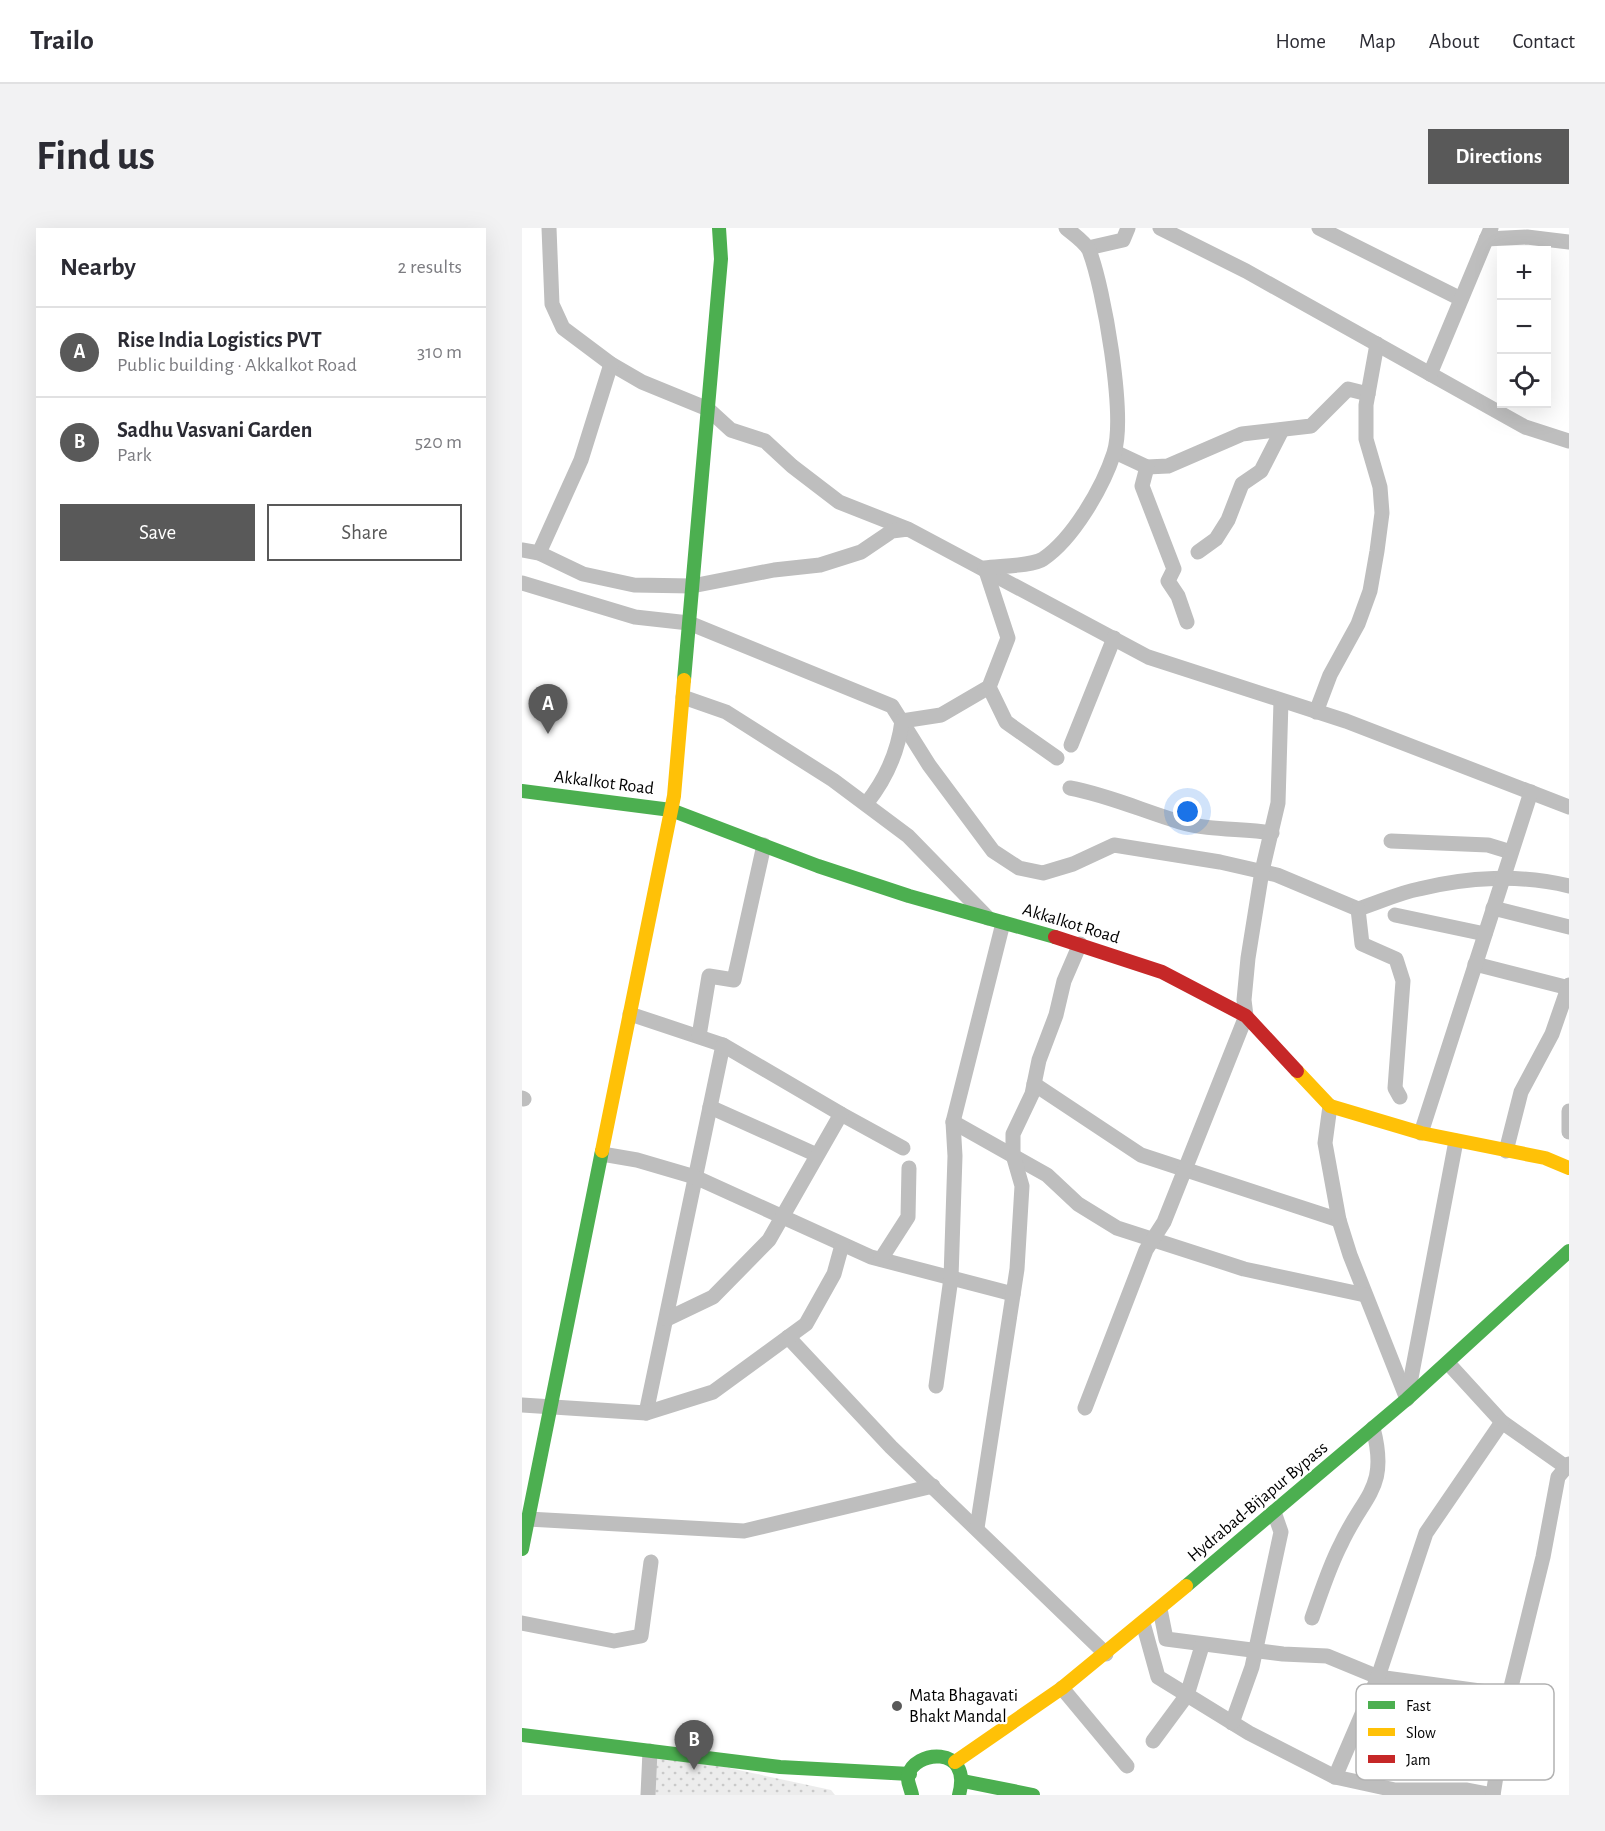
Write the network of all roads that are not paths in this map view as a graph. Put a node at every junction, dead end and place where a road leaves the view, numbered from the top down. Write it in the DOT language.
graph roads {
  1 [pos="549,228"];
  2 [pos="719,228"];
  3 [pos="1066,228"];
  4 [pos="1128,228"];
  5 [pos="1160,228"];
  6 [pos="1319,228"];
  7 [pos="1489,233"];
  8 [pos="1569,242"];
  9 [pos="1088,248"];
  10 [pos="1461,299"];
  11 [pos="1377,345"];
  12 [pos="611,364"];
  13 [pos="1430,374"];
  14 [pos="1368,394"];
  15 [pos="708,409"];
  16 [pos="1282,430"];
  17 [pos="1569,441"];
  18 [pos="1115,452"];
  19 [pos="1147,467"];
  20 [pos="908,529"];
  21 [pos="522,550"];
  22 [pos="1198,552"];
  23 [pos="539,553"];
  24 [pos="985,568"];
  25 [pos="522,583"];
  26 [pos="692,586"];
  27 [pos="1187,622"];
  28 [pos="689,624"];
  29 [pos="1114,638"];
  30 [pos="989,687"];
  31 [pos="683,697"];
  32 [pos="1281,701"];
  33 [pos="1316,712"];
  34 [pos="902,721"];
  35 [pos="1071,745"];
  36 [pos="1057,758"];
  37 [pos="1070,788"];
  38 [pos="522,791"];
  39 [pos="1531,792"];
  40 [pos="866,804"];
  41 [pos="1569,807"];
  42 [pos="671,810"];
  43 [pos="1272,833"];
  44 [pos="1391,841"];
  45 [pos="764,845"];
  46 [pos="1511,852"];
  47 [pos="1262,871"];
  48 [pos="1502,878"];
  49 [pos="1569,886"];
  50 [pos="1494,908"];
  51 [pos="1358,909"];
  52 [pos="1395,915"];
  53 [pos="988,918"];
  54 [pos="1004,923"];
  55 [pos="1569,927"];
  56 [pos="1485,934"];
  57 [pos="1080,944"];
  58 [pos="1475,964"];
  59 [pos="1569,987"];
  60 [pos="630,1014"];
  61 [pos="1246,1016"];
  62 [pos="699,1036"];
  63 [pos="723,1045"];
  64 [pos="1034,1084"];
  65 [pos="1400,1097"];
  66 [pos="1330,1106"];
  67 [pos="710,1107"];
  68 [pos="1569,1112"];
  69 [pos="841,1114"];
  70 [pos="952,1122"];
  71 [pos="1569,1132"];
  72 [pos="1421,1133"];
  73 [pos="1456,1141"];
  74 [pos="903,1148"];
  75 [pos="1506,1151"];
  76 [pos="602,1154"];
  77 [pos="817,1155"];
  78 [pos="1012,1155"];
  79 [pos="909,1168"];
  80 [pos="1183,1168"];
  81 [pos="1569,1168"];
  82 [pos="695,1177"];
  83 [pos="782,1217"];
  84 [pos="1339,1220"];
  85 [pos="1151,1238"];
  86 [pos="842,1245"];
  87 [pos="1569,1251"];
  88 [pos="881,1259"];
  89 [pos="951,1278"];
  90 [pos="1013,1294"];
  91 [pos="1365,1295"];
  92 [pos="667,1319"];
  93 [pos="788,1337"];
  94 [pos="1448,1363"];
  95 [pos="936,1386"];
  96 [pos="1407,1399"];
  97 [pos="522,1405"];
  98 [pos="550,1408"];
  99 [pos="1085,1408"];
  100 [pos="646,1413"];
  101 [pos="1502,1422"];
  102 [pos="1373,1428"];
  103 [pos="1567,1465"];
  104 [pos="933,1486"];
  105 [pos="1274,1512"];
  106 [pos="528,1519"];
  107 [pos="977,1528"];
  108 [pos="522,1549"];
  109 [pos="651,1562"];
  110 [pos="1160,1609"];
  111 [pos="1312,1618"];
  112 [pos="522,1623"];
  113 [pos="1143,1623"];
  114 [pos="1202,1646"];
  115 [pos="1255,1651"];
  116 [pos="1106,1654"];
  117 [pos="1378,1677"];
  118 [pos="1375,1684"];
  119 [pos="1429,1684"];
  120 [pos="1512,1684"];
  121 [pos="1062,1688"];
  122 [pos="1187,1695"];
  123 [pos="1232,1723"];
  124 [pos="1356,1728"];
  125 [pos="522,1735"];
  126 [pos="1153,1741"];
  127 [pos="650,1751"];
  128 [pos="955,1762"];
  129 [pos="1127,1766"];
  130 [pos="910,1774"];
  131 [pos="1335,1777"];
  132 [pos="1495,1780"];
  133 [pos="961,1788"];
  134 [pos="648,1795"];
  135 [pos="912,1795"];
  136 [pos="1033,1795"];
  137 [pos="1493,1795"];
  1 -- 12 [label="street"];
  2 -- 15 [label="street"];
  3 -- 9 [label="street"];
  4 -- 9 [label="street"];
  5 -- 11 [label="street"];
  6 -- 10 [label="street"];
  7 -- 8 [label="street"];
  7 -- 10 [label="street"];
  9 -- 18 [label="street"];
  10 -- 13 [label="street"];
  11 -- 13 [label="street"];
  11 -- 14 [label="street"];
  12 -- 15 [label="street"];
  12 -- 23 [label="street"];
  13 -- 17 [label="street"];
  14 -- 16 [label="street"];
  14 -- 33 [label="street"];
  15 -- 20 [label="street"];
  15 -- 26 [label="street"];
  16 -- 19 [label="street"];
  16 -- 22 [label="street"];
  18 -- 19 [label="street"];
  18 -- 24 [label="street"];
  19 -- 27 [label="street"];
  20 -- 24 [label="street"];
  20 -- 26 [label="street"];
  21 -- 23 [label="street"];
  23 -- 26 [label="street"];
  24 -- 29 [label="street"];
  24 -- 30 [label="street"];
  25 -- 28 [label="street"];
  26 -- 28 [label="street"];
  28 -- 31 [label="street"];
  28 -- 34 [label="street"];
  29 -- 32 [label="street"];
  29 -- 35 [label="street"];
  30 -- 34 [label="street"];
  30 -- 36 [label="street"];
  31 -- 40 [label="street"];
  31 -- 42 [label="street"];
  32 -- 33 [label="street"];
  32 -- 43 [label="street"];
  33 -- 39 [label="street"];
  34 -- 40 [label="street"];
  34 -- 47 [label="street"];
  37 -- 43 [label="street"];
  38 -- 42 [label="street, Akkalkot Road"];
  39 -- 41 [label="street"];
  39 -- 46 [label="street"];
  40 -- 53 [label="street"];
  42 -- 45 [label="street, Akkalkot Road"];
  42 -- 60 [label="street"];
  43 -- 47 [label="street"];
  44 -- 46 [label="street"];
  45 -- 53 [label="street, Akkalkot Road"];
  45 -- 62 [label="street"];
  46 -- 48 [label="street"];
  47 -- 51 [label="street"];
  47 -- 61 [label="street"];
  48 -- 49 [label="street"];
  48 -- 50 [label="street"];
  48 -- 51 [label="street"];
  50 -- 55 [label="street"];
  50 -- 56 [label="street"];
  51 -- 65 [label="street"];
  52 -- 56 [label="street"];
  53 -- 54 [label="street, Akkalkot Road"];
  54 -- 57 [label="street, Akkalkot Road"];
  54 -- 70 [label="street"];
  56 -- 58 [label="street"];
  57 -- 61 [label="street, Akkalkot Road"];
  57 -- 64 [label="street"];
  58 -- 59 [label="street"];
  58 -- 72 [label="street"];
  59 -- 75 [label="street"];
  60 -- 62 [label="street"];
  60 -- 76 [label="street"];
  61 -- 66 [label="street, Akkalkot Road"];
  61 -- 80 [label="street"];
  62 -- 63 [label="street"];
  63 -- 67 [label="street"];
  63 -- 69 [label="street"];
  64 -- 78 [label="street"];
  64 -- 80 [label="street"];
  66 -- 72 [label="street"];
  66 -- 84 [label="street"];
  67 -- 77 [label="street"];
  67 -- 82 [label="street"];
  68 -- 71 [label="street"];
  69 -- 74 [label="street"];
  69 -- 77 [label="street"];
  70 -- 78 [label="street"];
  70 -- 89 [label="street"];
  72 -- 73 [label="street"];
  73 -- 75 [label="street"];
  73 -- 96 [label="street"];
  75 -- 81 [label="street"];
  76 -- 82 [label="street"];
  76 -- 98 [label="street"];
  77 -- 83 [label="street"];
  78 -- 85 [label="street"];
  78 -- 90 [label="street"];
  79 -- 88 [label="street"];
  80 -- 84 [label="street"];
  80 -- 85 [label="street"];
  82 -- 83 [label="street"];
  82 -- 92 [label="street"];
  83 -- 86 [label="street"];
  83 -- 92 [label="street"];
  84 -- 91 [label="street"];
  85 -- 91 [label="street"];
  85 -- 99 [label="street"];
  86 -- 88 [label="street"];
  86 -- 93 [label="street"];
  87 -- 94 [label="street, Hydrabad-Bijapur Bypass"];
  88 -- 89 [label="street"];
  89 -- 90 [label="street"];
  89 -- 95 [label="street"];
  90 -- 107 [label="street"];
  91 -- 96 [label="street"];
  92 -- 100 [label="street"];
  93 -- 100 [label="street"];
  93 -- 104 [label="street"];
  94 -- 96 [label="street, Hydrabad-Bijapur Bypass"];
  94 -- 101 [label="street"];
  96 -- 102 [label="street, Hydrabad-Bijapur Bypass"];
  97 -- 98 [label="street"];
  98 -- 100 [label="street"];
  98 -- 106 [label="street"];
  101 -- 103 [label="street"];
  101 -- 117 [label="street"];
  102 -- 105 [label="street, Hydrabad-Bijapur Bypass"];
  102 -- 111 [label="street"];
  103 -- 120 [label="street"];
  104 -- 106 [label="street"];
  104 -- 107 [label="street"];
  105 -- 110 [label="street, Hydrabad-Bijapur Bypass"];
  105 -- 115 [label="street"];
  106 -- 108 [label="street"];
  107 -- 116 [label="street"];
  109 -- 112 [label="street"];
  110 -- 113 [label="street, Hydrabad-Bijapur Bypass"];
  110 -- 114 [label="street"];
  113 -- 116 [label="street, Hydrabad-Bijapur Bypass"];
  113 -- 122 [label="street"];
  114 -- 115 [label="street"];
  114 -- 122 [label="street"];
  115 -- 117 [label="street"];
  115 -- 123 [label="street"];
  116 -- 121 [label="street, Hydrabad-Bijapur Bypass"];
  117 -- 118 [label="street"];
  117 -- 119 [label="street"];
  121 -- 128 [label="street, Hydrabad-Bijapur Bypass"];
  121 -- 129 [label="street"];
  122 -- 123 [label="street"];
  122 -- 126 [label="street"];
  123 -- 131 [label="street"];
  124 -- 131 [label="street"];
  125 -- 127 [label="street"];
  127 -- 130 [label="street"];
  127 -- 134 [label="street"];
  128 -- 130 [label="street"];
  128 -- 133 [label="street"];
  130 -- 135 [label="street"];
  131 -- 137 [label="street"];
  132 -- 137 [label="street"];
  133 -- 136 [label="street"];
}
